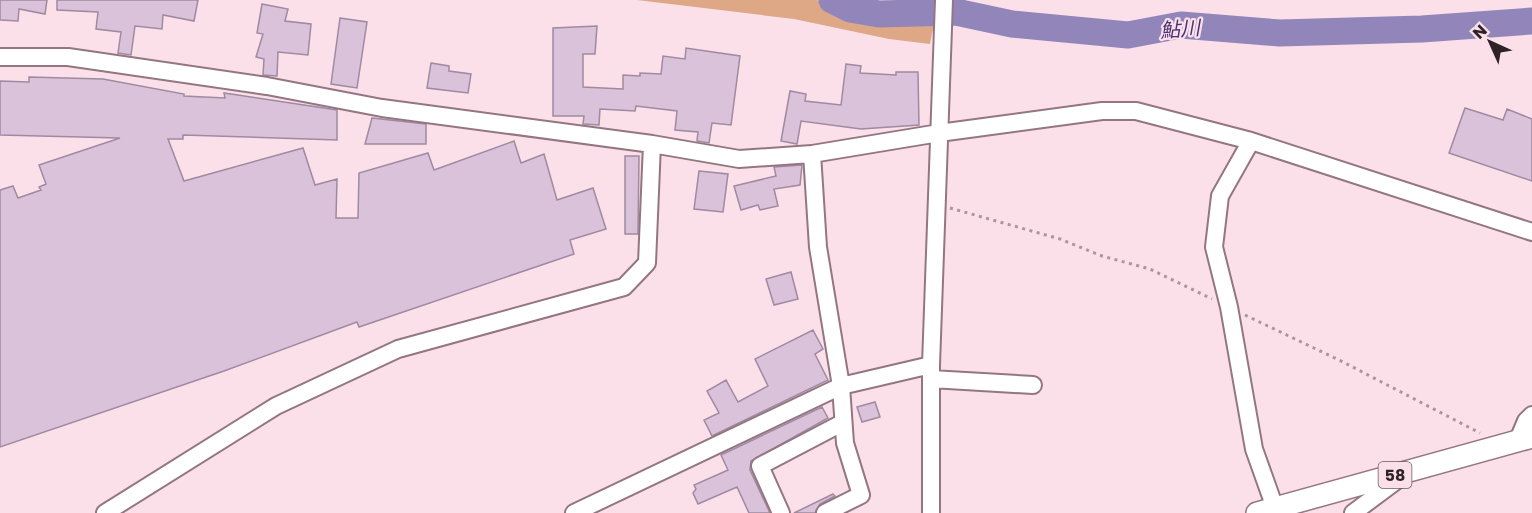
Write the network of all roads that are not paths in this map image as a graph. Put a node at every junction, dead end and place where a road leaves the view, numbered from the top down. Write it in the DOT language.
graph roads {
  1 [pos="944,0"];
  2 [pos="0,57"];
  3 [pos="939,133"];
  4 [pos="1251,141"];
  5 [pos="652,144"];
  6 [pos="812,154"];
  7 [pos="1532,232"];
  8 [pos="931,372"];
  9 [pos="1033,385"];
  10 [pos="841,386"];
  11 [pos="1532,415"];
  12 [pos="842,423"];
  13 [pos="1525,439"];
  14 [pos="1409,471"];
  15 [pos="1266,511"];
  16 [pos="105,513"];
  17 [pos="574,513"];
  18 [pos="781,513"];
  19 [pos="825,513"];
  20 [pos="931,513"];
  21 [pos="1353,513"];
  1 -- 3 [label="street"];
  2 -- 5 [label="street"];
  3 -- 4 [label="street"];
  3 -- 6 [label="street"];
  3 -- 8 [label="street"];
  4 -- 7 [label="street"];
  4 -- 15 [label="street"];
  5 -- 6 [label="street"];
  5 -- 16 [label="street"];
  6 -- 10 [label="street"];
  8 -- 9 [label="street"];
  8 -- 10 [label="street"];
  8 -- 20 [label="street"];
  10 -- 12 [label="street"];
  10 -- 17 [label="street"];
  11 -- 13 [label="street"];
  12 -- 18 [label="street"];
  12 -- 19 [label="street"];
  13 -- 14 [label="main road, 58"];
  14 -- 15 [label="main road, 58"];
  14 -- 21 [label="street"];
}
